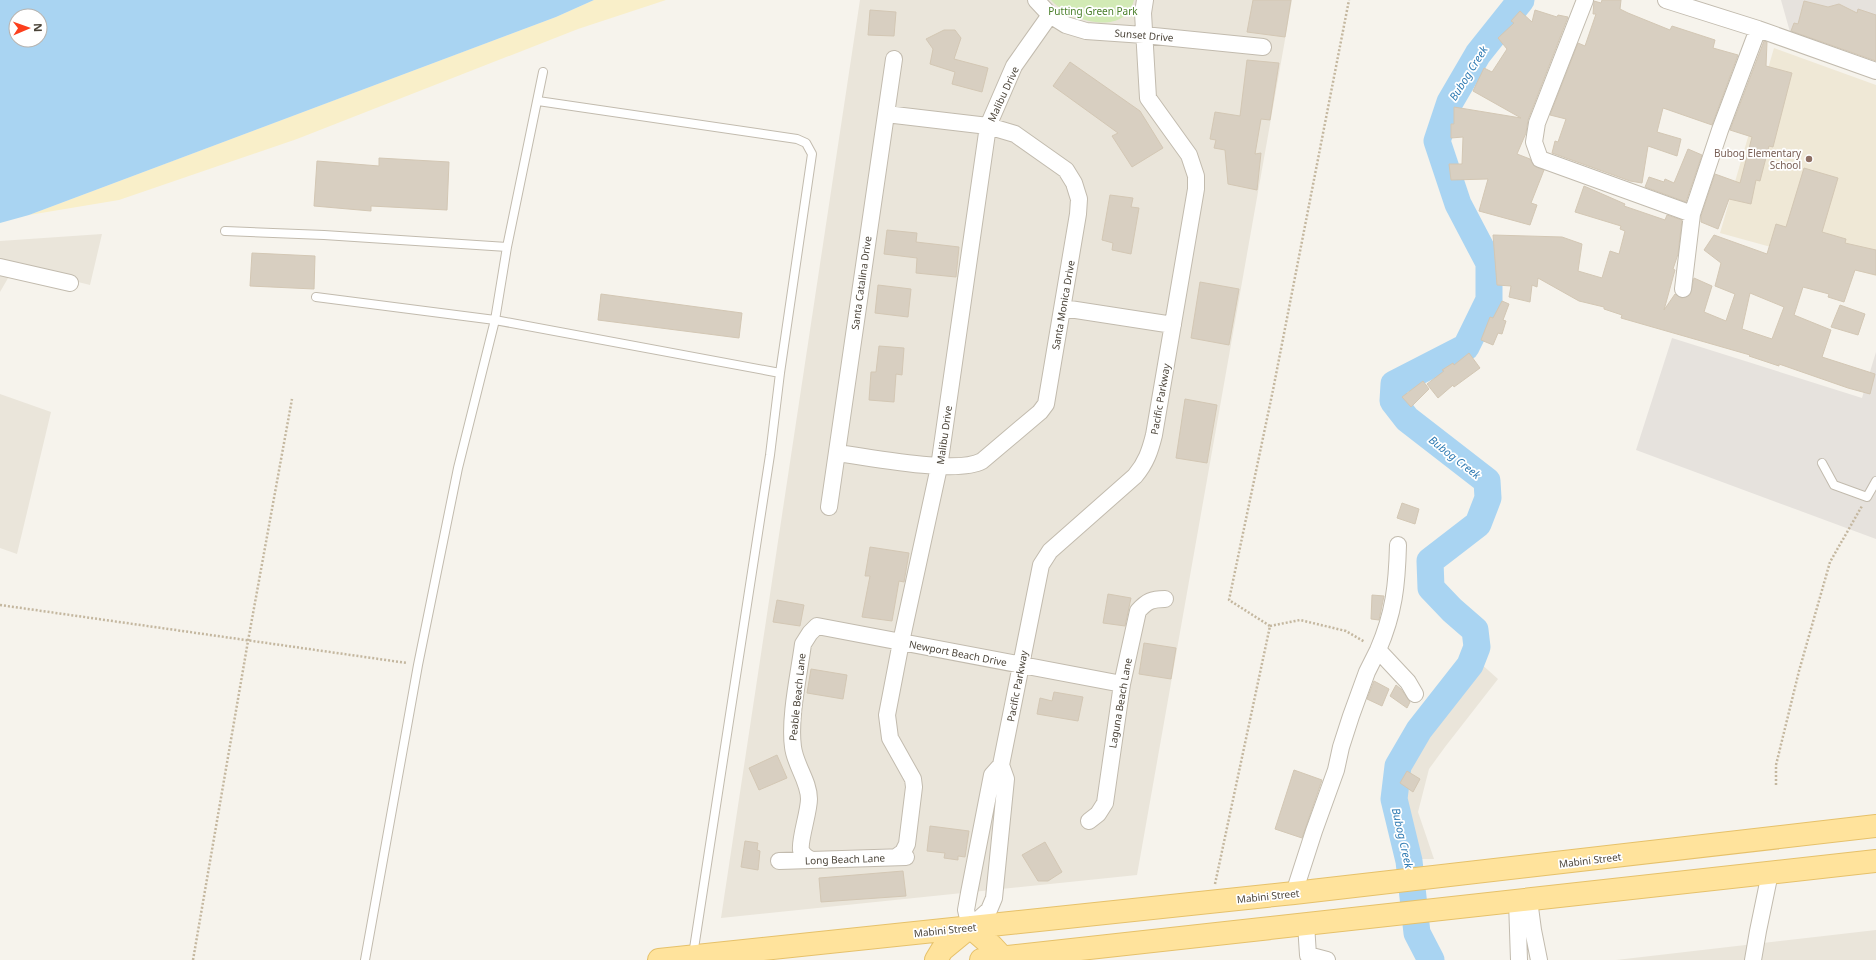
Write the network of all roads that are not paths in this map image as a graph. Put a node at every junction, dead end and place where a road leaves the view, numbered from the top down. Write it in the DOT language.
graph roads {
  1 [pos="1036,0"];
  2 [pos="1145,0"];
  3 [pos="1585,0"];
  4 [pos="1666,0"];
  5 [pos="1050,15"];
  6 [pos="1758,29"];
  7 [pos="1144,35"];
  8 [pos="1263,47"];
  9 [pos="894,59"];
  10 [pos="543,72"];
  11 [pos="1876,72"];
  12 [pos="538,101"];
  13 [pos="886,114"];
  14 [pos="988,126"];
  15 [pos="1692,214"];
  16 [pos="225,231"];
  17 [pos="507,247"];
  18 [pos="0,267"];
  19 [pos="70,283"];
  20 [pos="1683,290"];
  21 [pos="316,297"];
  22 [pos="1063,308"];
  23 [pos="495,320"];
  24 [pos="1173,325"];
  25 [pos="780,373"];
  26 [pos="837,453"];
  27 [pos="1822,463"];
  28 [pos="939,467"];
  29 [pos="1876,481"];
  30 [pos="829,506"];
  31 [pos="1398,545"];
  32 [pos="1165,599"];
  33 [pos="817,626"];
  34 [pos="901,642"];
  35 [pos="1378,650"];
  36 [pos="1021,665"];
  37 [pos="1122,684"];
  38 [pos="1415,694"];
  39 [pos="1001,765"];
  40 [pos="1089,821"];
  41 [pos="1876,826"];
  42 [pos="903,857"];
  43 [pos="812,860"];
  44 [pos="975,860"];
  45 [pos="779,861"];
  46 [pos="1876,861"];
  47 [pos="997,864"];
  48 [pos="1770,873"];
  49 [pos="1294,893"];
  50 [pos="1523,900"];
  51 [pos="1306,924"];
  52 [pos="970,927"];
  53 [pos="693,956"];
  54 [pos="1003,958"];
  55 [pos="365,960"];
  56 [pos="658,960"];
  57 [pos="936,960"];
  58 [pos="981,960"];
  59 [pos="1327,960"];
  60 [pos="1519,960"];
  61 [pos="1539,960"];
  62 [pos="1753,960"];
  1 -- 5 [label="street, Sunset Drive"];
  2 -- 7 [label="street, Pacific Parkway"];
  3 -- 15 [label="street"];
  4 -- 6 [label="street"];
  5 -- 7 [label="street, Sunset Drive"];
  5 -- 14 [label="street, Malibu Drive"];
  6 -- 11 [label="street"];
  6 -- 15 [label="street"];
  7 -- 8 [label="street, Sunset Drive"];
  7 -- 24 [label="street, Pacific Parkway"];
  9 -- 13 [label="street, Santa Catalina Drive"];
  10 -- 12 [label="lane"];
  12 -- 17 [label="lane"];
  12 -- 25 [label="lane"];
  13 -- 14 [label="street, Santa Monica Drive"];
  13 -- 26 [label="street, Santa Catalina Drive"];
  14 -- 22 [label="street, Santa Monica Drive"];
  14 -- 28 [label="street, Malibu Drive"];
  15 -- 20 [label="street"];
  16 -- 17 [label="lane"];
  17 -- 23 [label="lane"];
  18 -- 19 [label="street"];
  21 -- 23 [label="lane"];
  22 -- 24 [label="street"];
  22 -- 28 [label="street, Santa Monica Drive"];
  23 -- 25 [label="lane"];
  23 -- 55 [label="lane"];
  24 -- 36 [label="street, Pacific Parkway"];
  25 -- 53 [label="lane"];
  26 -- 28 [label="street, Santa Monica Drive"];
  26 -- 30 [label="street, Santa Catalina Drive"];
  27 -- 29 [label="lane"];
  28 -- 34 [label="street, Malibu Drive"];
  31 -- 35 [label="street"];
  32 -- 37 [label="street, Laguna Beach Lane"];
  33 -- 34 [label="street, Newport Beach Drive"];
  33 -- 43 [label="street, Peable Beach Lane"];
  34 -- 36 [label="street, Newport Beach Drive"];
  34 -- 42 [label="street, Malibu Drive"];
  35 -- 38 [label="street"];
  35 -- 49 [label="street"];
  36 -- 37 [label="street, Newport Beach Drive"];
  36 -- 39 [label="street, Pacific Parkway"];
  37 -- 40 [label="street, Laguna Beach Lane"];
  39 -- 44 [label="street, Pacific Parkway"];
  39 -- 47 [label="street, Pacific Parkway"];
  41 -- 49 [label="main road, Mabini Street"];
  42 -- 43 [label="street, Long Beach Lane"];
  43 -- 45 [label="street, Long Beach Lane"];
  44 -- 47 [label="street"];
  44 -- 52 [label="street, Pacific Parkway"];
  46 -- 48 [label="main road"];
  47 -- 52 [label="street, Pacific Parkway"];
  48 -- 50 [label="main road"];
  48 -- 62 [label="street"];
  49 -- 52 [label="main road, Mabini Street"];
  50 -- 51 [label="main road"];
  50 -- 60 [label="street"];
  50 -- 61 [label="street"];
  51 -- 54 [label="main road"];
  51 -- 59 [label="street"];
  52 -- 53 [label="main road, Mabini Street"];
  52 -- 54 [label="main road"];
  52 -- 57 [label="main road"];
  53 -- 56 [label="main road, Mabini Street"];
  54 -- 58 [label="main road"];
}
